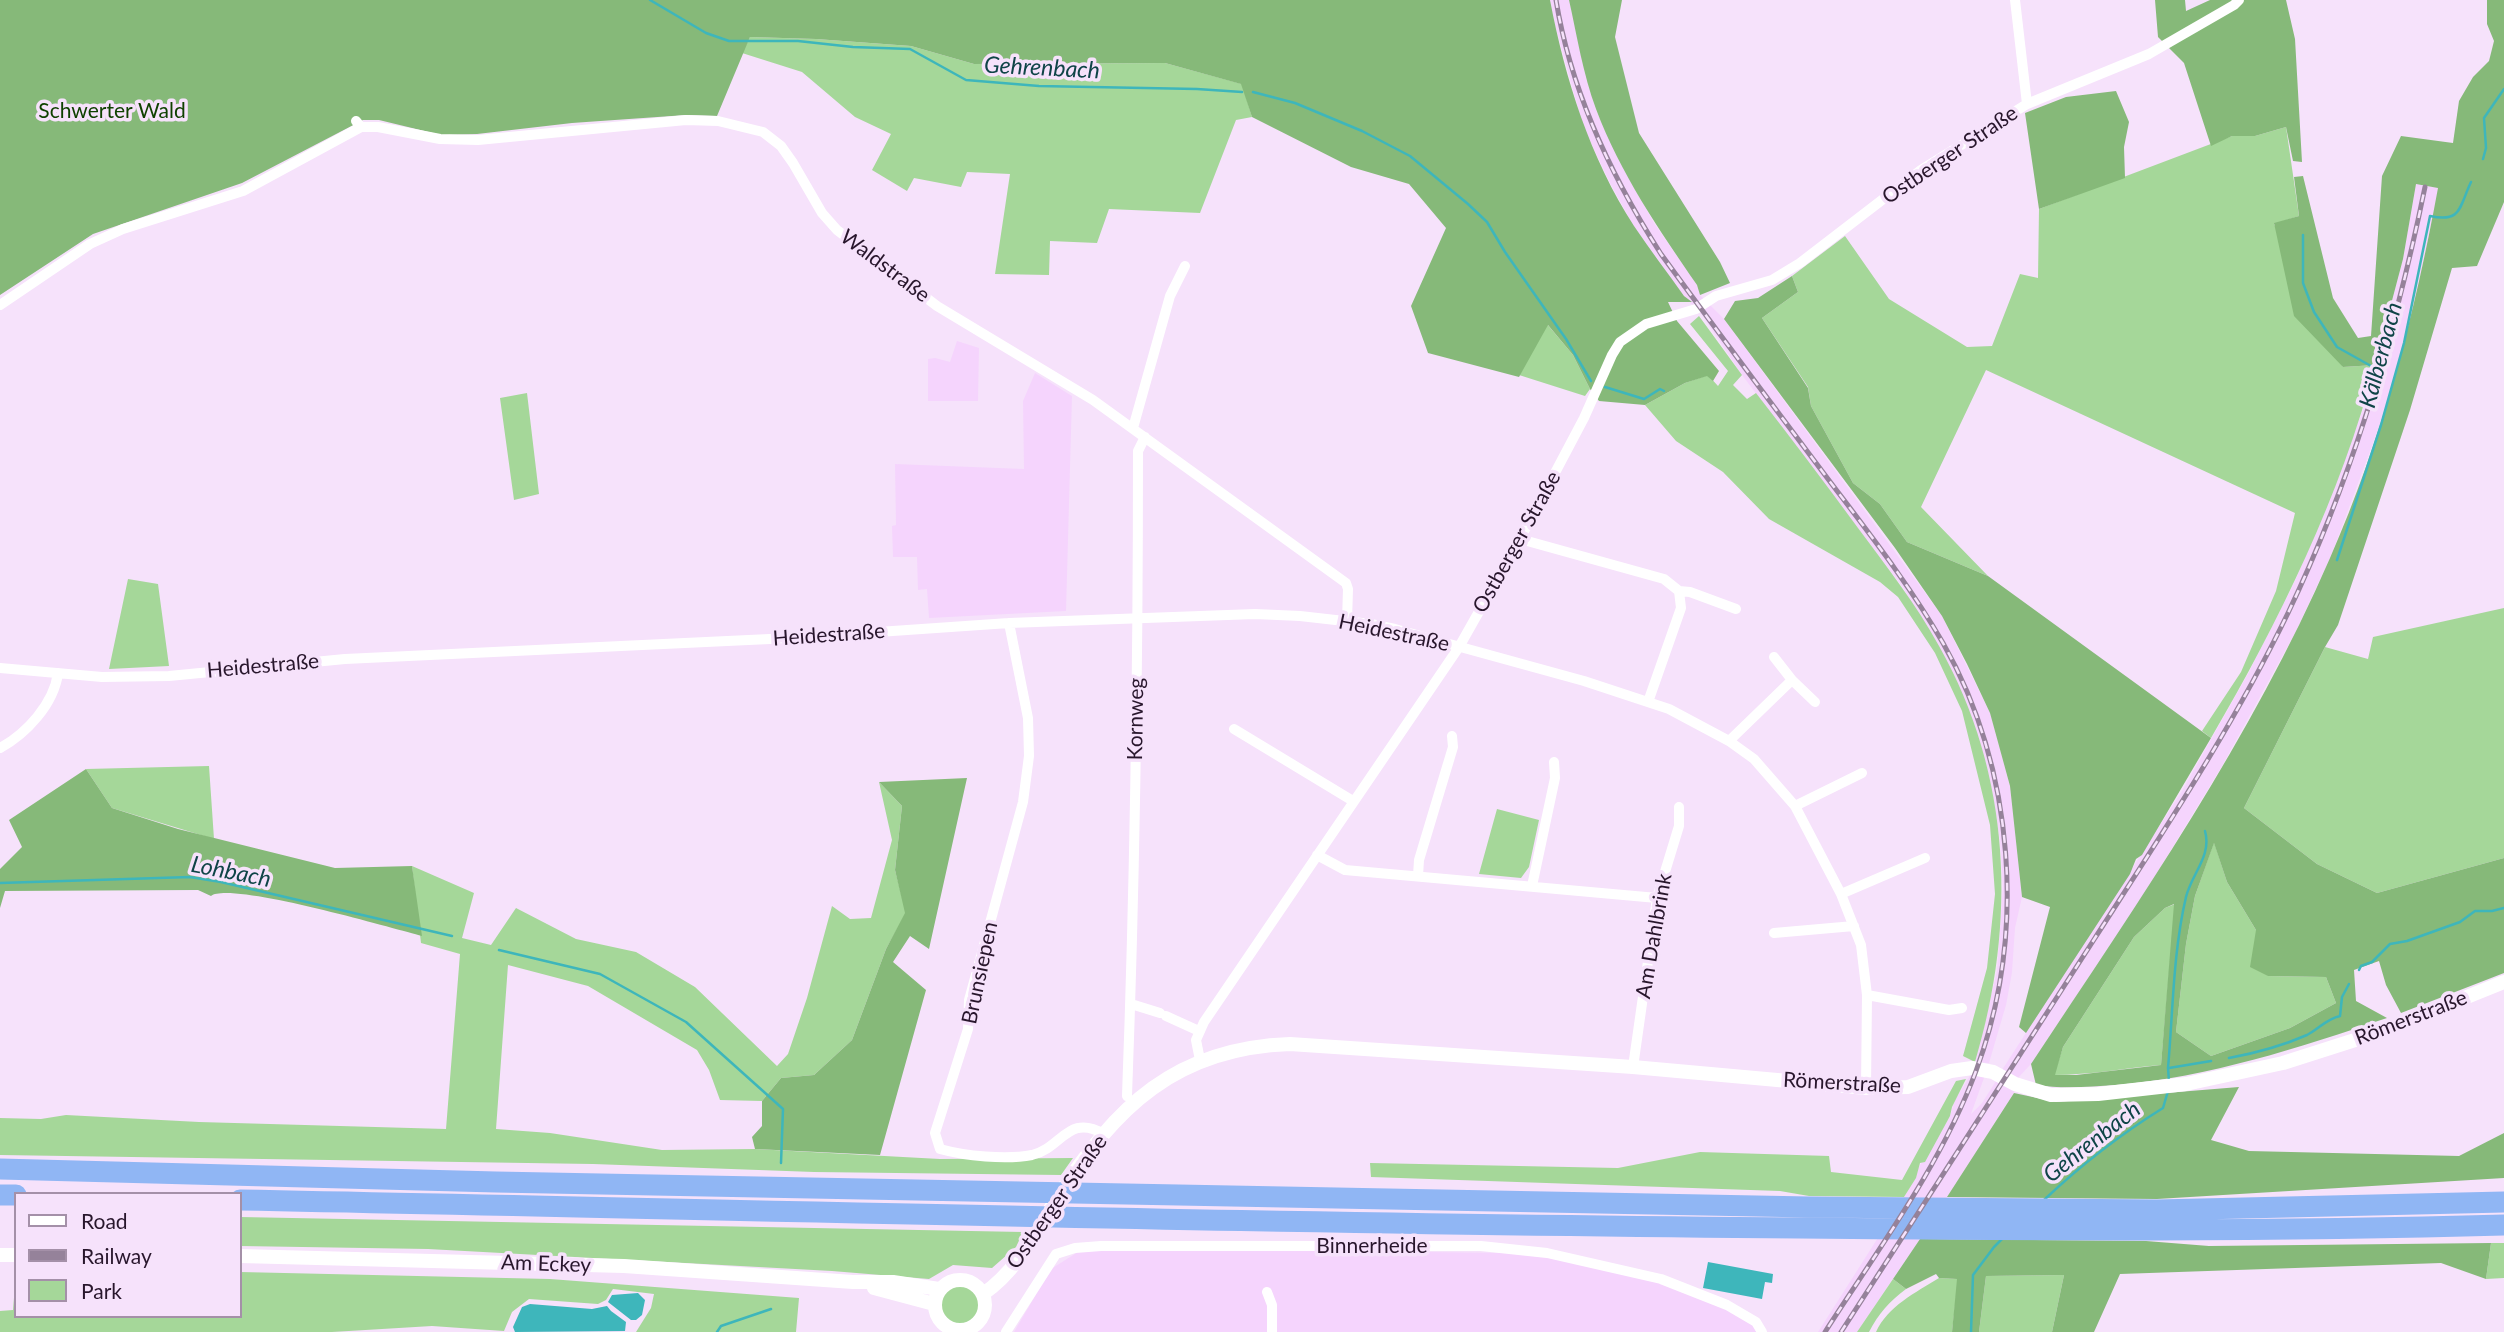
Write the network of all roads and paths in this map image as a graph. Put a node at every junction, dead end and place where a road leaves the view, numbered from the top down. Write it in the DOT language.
graph roads {
  1 [pos="2015,0"];
  2 [pos="2239,0"];
  3 [pos="2027,104"];
  4 [pos="1185,266"];
  5 [pos="0,305"];
  6 [pos="1133,428"];
  7 [pos="1145,437"];
  8 [pos="1520,539"];
  9 [pos="1679,591"];
  10 [pos="1736,609"];
  11 [pos="1138,618"];
  12 [pos="1347,621"];
  13 [pos="1009,623"];
  14 [pos="1459,647"];
  15 [pos="1774,657"];
  16 [pos="0,668"];
  17 [pos="58,673"];
  18 [pos="1792,680"];
  19 [pos="1648,702"];
  20 [pos="1815,702"];
  21 [pos="1234,729"];
  22 [pos="1452,736"];
  23 [pos="1729,741"];
  24 [pos="0,748"];
  25 [pos="1554,762"];
  26 [pos="1862,773"];
  27 [pos="1353,801"];
  28 [pos="1795,806"];
  29 [pos="1679,807"];
  30 [pos="1317,855"];
  31 [pos="1925,858"];
  32 [pos="1418,876"];
  33 [pos="1532,886"];
  34 [pos="1841,894"];
  35 [pos="1657,898"];
  36 [pos="1853,926"];
  37 [pos="1774,933"];
  38 [pos="2504,982"];
  39 [pos="1867,995"];
  40 [pos="1131,1003"];
  41 [pos="1962,1008"];
  42 [pos="1199,1031"];
  43 [pos="1200,1060"];
  44 [pos="1633,1067"];
  45 [pos="1866,1088"];
  46 [pos="1127,1096"];
  47 [pos="1104,1134"];
  48 [pos="0,1169"];
  49 [pos="242,1200"];
  50 [pos="2504,1202"];
  51 [pos="2504,1224"];
  52 [pos="242,1256"];
  53 [pos="853,1282"];
  54 [pos="939,1289"];
  55 [pos="1267,1292"];
  56 [pos="983,1294"];
  57 [pos="934,1304"];
  58 [pos="956,1331"];
  59 [pos="1006,1332"];
  60 [pos="1272,1332"];
  61 [pos="1762,1332"];
  1 -- 3 [label="street"];
  2 -- 3 [label="street, Ostberger Straße"];
  3 -- 8 [label="street, Ostberger Straße"];
  4 -- 6 [label="street"];
  5 -- 6 [label="street, Waldstraße"];
  6 -- 7 [label="street, Waldstraße"];
  7 -- 11 [label="street, Kornweg"];
  7 -- 12 [label="street, Waldstraße"];
  8 -- 9 [label="street"];
  8 -- 14 [label="street, Ostberger Straße"];
  9 -- 10 [label="street"];
  9 -- 19 [label="street"];
  11 -- 12 [label="street, Heidestraße"];
  11 -- 13 [label="street, Heidestraße"];
  11 -- 40 [label="street, Kornweg"];
  12 -- 14 [label="street, Heidestraße"];
  13 -- 17 [label="street, Heidestraße"];
  13 -- 47 [label="street, Brunsiepen"];
  14 -- 19 [label="street, Heidestraße"];
  14 -- 27 [label="street, Ostberger Straße"];
  15 -- 18 [label="street"];
  16 -- 17 [label="street, Heidestraße"];
  17 -- 24 [label="street"];
  18 -- 20 [label="street"];
  18 -- 23 [label="street"];
  19 -- 23 [label="street, Heidestraße"];
  21 -- 27 [label="street"];
  22 -- 32 [label="street"];
  23 -- 28 [label="street, Heidestraße"];
  25 -- 33 [label="street"];
  26 -- 28 [label="street"];
  27 -- 30 [label="street, Ostberger Straße"];
  28 -- 34 [label="street, Heidestraße"];
  29 -- 35 [label="street, Am Dahlbrink"];
  30 -- 32 [label="street"];
  30 -- 42 [label="street, Ostberger Straße"];
  31 -- 34 [label="street"];
  32 -- 33 [label="street"];
  33 -- 35 [label="street"];
  34 -- 36 [label="street, Heidestraße"];
  35 -- 44 [label="street, Am Dahlbrink"];
  36 -- 37 [label="street"];
  36 -- 39 [label="street, Heidestraße"];
  38 -- 45 [label="street, Römerstraße"];
  39 -- 41 [label="street"];
  39 -- 45 [label="street, Heidestraße"];
  40 -- 42 [label="street"];
  40 -- 46 [label="street, Kornweg"];
  42 -- 43 [label="street"];
  43 -- 44 [label="street, Römerstraße"];
  43 -- 47 [label="street, Ostberger Straße"];
  44 -- 45 [label="street, Römerstraße"];
  47 -- 56 [label="street, Ostberger Straße"];
  48 -- 50 [label="highway"];
  49 -- 51 [label="highway"];
  52 -- 53 [label="street, Am Eckey"];
  53 -- 54 [label="street, Am Eckey"];
  53 -- 57 [label="street, Am Eckey"];
  54 -- 56 [label="street"];
  54 -- 57 [label="street"];
  55 -- 60 [label="street"];
  56 -- 58 [label="street"];
  57 -- 58 [label="street"];
  59 -- 61 [label="street, Binnerheide"];
}
